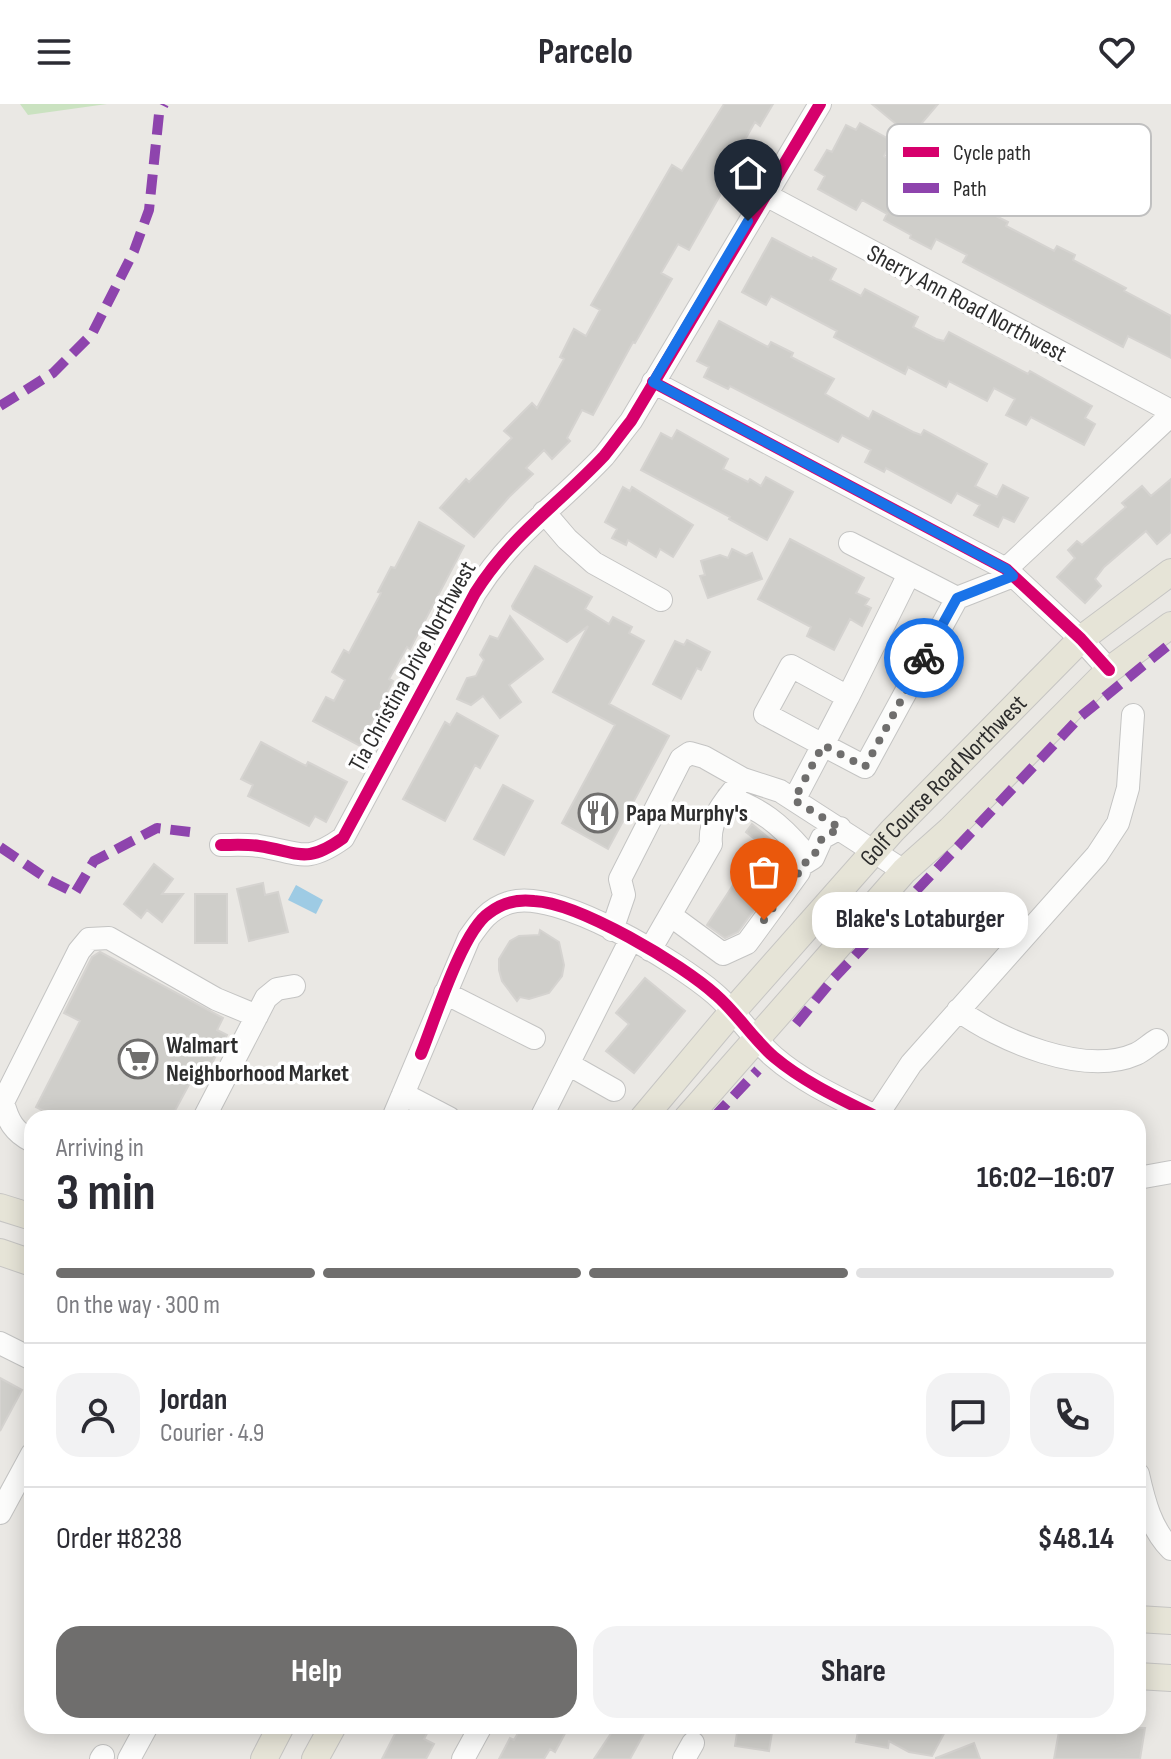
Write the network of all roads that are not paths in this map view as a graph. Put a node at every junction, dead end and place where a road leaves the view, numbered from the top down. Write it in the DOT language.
graph roads {
  1 [pos="820,104"];
  2 [pos="764,194"];
  3 [pos="653,382"];
  4 [pos="1171,413"];
  5 [pos="544,512"];
  6 [pos="850,543"];
  7 [pos="1009,572"];
  8 [pos="1171,572"];
  9 [pos="909,574"];
  10 [pos="957,598"];
  11 [pos="661,600"];
  12 [pos="1171,625"];
  13 [pos="1081,639"];
  14 [pos="1109,670"];
  15 [pos="848,697"];
  16 [pos="1133,715"];
  17 [pos="823,745"];
  18 [pos="743,779"];
  19 [pos="728,797"];
  20 [pos="794,800"];
  21 [pos="840,828"];
  22 [pos="221,845"];
  23 [pos="875,850"];
  24 [pos="800,866"];
  25 [pos="904,871"];
  26 [pos="670,915"];
  27 [pos="631,940"];
  28 [pos="294,986"];
  29 [pos="445,993"];
  30 [pos="958,1010"];
  31 [pos="732,1012"];
  32 [pos="257,1016"];
  33 [pos="757,1037"];
  34 [pos="534,1038"];
  35 [pos="1157,1040"];
  36 [pos="568,1064"];
  37 [pos="614,1090"];
  38 [pos="403,1094"];
  39 [pos="208,1110"];
  40 [pos="396,1110"];
  41 [pos="434,1110"];
  42 [pos="545,1110"];
  43 [pos="650,1110"];
  44 [pos="694,1110"];
  45 [pos="864,1110"];
  46 [pos="882,1110"];
  47 [pos="24,1137"];
  48 [pos="1171,1172"];
  49 [pos="1146,1177"];
  50 [pos="0,1207"];
  51 [pos="24,1214"];
  52 [pos="0,1252"];
  53 [pos="24,1260"];
  54 [pos="0,1343"];
  55 [pos="24,1355"];
  56 [pos="24,1469"];
  57 [pos="1146,1505"];
  58 [pos="0,1513"];
  59 [pos="1171,1549"];
  60 [pos="1146,1619"];
  61 [pos="1171,1621"];
  62 [pos="1146,1676"];
  63 [pos="1171,1678"];
  64 [pos="143,1734"];
  65 [pos="277,1734"];
  66 [pos="329,1734"];
  67 [pos="477,1734"];
  68 [pos="129,1759"];
  69 [pos="264,1759"];
  70 [pos="315,1759"];
  71 [pos="463,1759"];
  1 -- 2 [label="street, Tia Christina Drive Northwest"];
  2 -- 3 [label="street, Tia Christina Drive Northwest"];
  2 -- 4 [label="street, Sherry Ann Road Northwest"];
  3 -- 5 [label="street, Tia Christina Drive Northwest"];
  3 -- 7 [label="street"];
  4 -- 7 [label="street"];
  5 -- 11 [label="street"];
  5 -- 22 [label="street, Tia Christina Drive Northwest"];
  6 -- 9 [label="street"];
  7 -- 10 [label="street"];
  7 -- 13 [label="street"];
  8 -- 13 [label="main road, Golf Course Road Northwest"];
  9 -- 10 [label="street"];
  9 -- 15 [label="street"];
  10 -- 17 [label="street"];
  12 -- 14 [label="main road, Golf Course Road Northwest"];
  13 -- 14 [label="street"];
  13 -- 23 [label="main road, Golf Course Road Northwest"];
  14 -- 25 [label="main road, Golf Course Road Northwest"];
  15 -- 17 [label="street"];
  15 -- 17 [label="street"];
  16 -- 30 [label="street"];
  17 -- 20 [label="street"];
  18 -- 19 [label="street"];
  18 -- 20 [label="street"];
  18 -- 27 [label="street"];
  19 -- 24 [label="street"];
  19 -- 26 [label="street"];
  20 -- 21 [label="street"];
  21 -- 23 [label="street"];
  21 -- 24 [label="street"];
  23 -- 25 [label="street"];
  23 -- 31 [label="main road, Golf Course Road Northwest"];
  24 -- 26 [label="street"];
  25 -- 33 [label="main road, Golf Course Road Northwest"];
  26 -- 27 [label="street"];
  27 -- 29 [label="street"];
  27 -- 31 [label="street"];
  27 -- 36 [label="street"];
  28 -- 32 [label="street"];
  29 -- 34 [label="street"];
  29 -- 38 [label="street"];
  30 -- 35 [label="street"];
  30 -- 46 [label="street"];
  31 -- 33 [label="street"];
  31 -- 43 [label="main road, Golf Course Road Northwest"];
  32 -- 39 [label="street"];
  32 -- 47 [label="street"];
  33 -- 44 [label="main road, Golf Course Road Northwest"];
  33 -- 45 [label="street"];
  36 -- 37 [label="street"];
  36 -- 42 [label="street"];
  38 -- 40 [label="street"];
  38 -- 41 [label="street"];
  48 -- 49 [label="street"];
  50 -- 51 [label="main road"];
  52 -- 53 [label="main road"];
  54 -- 55 [label="street"];
  56 -- 58 [label="street"];
  57 -- 59 [label="street"];
  60 -- 61 [label="main road"];
  62 -- 63 [label="main road"];
  64 -- 68 [label="street"];
  65 -- 69 [label="main road"];
  66 -- 70 [label="main road"];
  67 -- 71 [label="street"];
}
